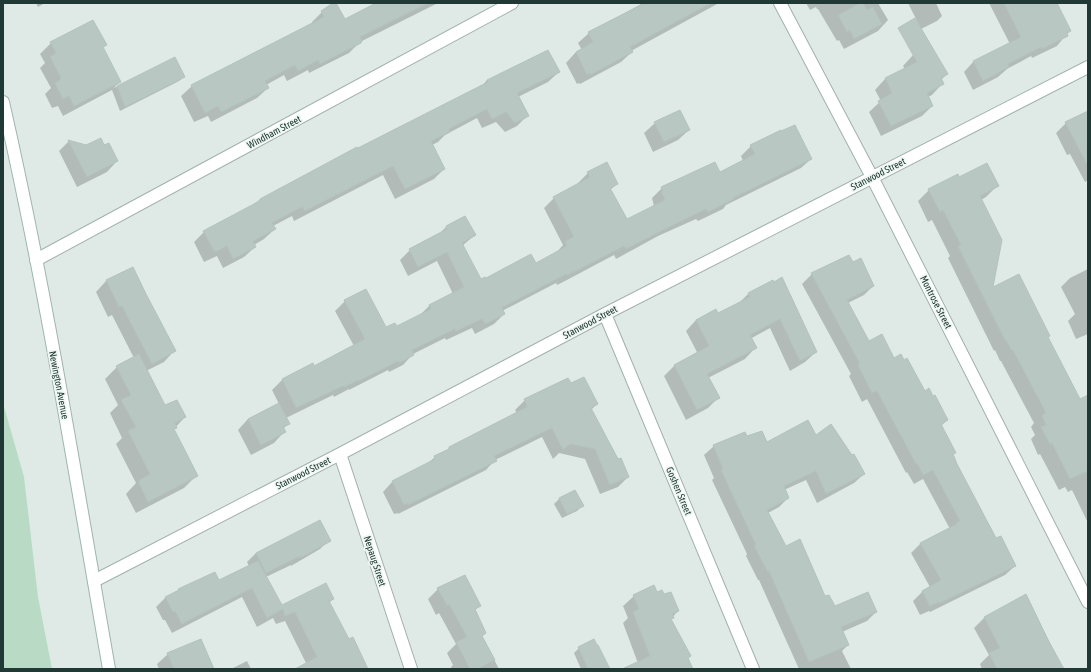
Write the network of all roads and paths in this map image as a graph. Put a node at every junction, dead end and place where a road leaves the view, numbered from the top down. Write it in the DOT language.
graph roads {
  1 [pos="512,3"];
  2 [pos="780,3"];
  3 [pos="1088,67"];
  4 [pos="3,102"];
  5 [pos="872,177"];
  6 [pos="36,260"];
  7 [pos="605,314"];
  8 [pos="340,454"];
  9 [pos="94,581"];
  10 [pos="1088,602"];
  11 [pos="109,669"];
  12 [pos="411,669"];
  13 [pos="753,669"];
  1 -- 6 [label="street, Windham Street"];
  2 -- 5 [label="street, Montrose Street"];
  3 -- 5 [label="street, Stanwood Street"];
  4 -- 6 [label="street, Newington Avenue"];
  5 -- 7 [label="street, Stanwood Street"];
  5 -- 10 [label="street, Montrose Street"];
  6 -- 9 [label="street, Newington Avenue"];
  7 -- 8 [label="street, Stanwood Street"];
  7 -- 13 [label="street, Goshen Street"];
  8 -- 9 [label="street, Stanwood Street"];
  8 -- 12 [label="street, Nepaug Street"];
  9 -- 11 [label="street, Newington Avenue"];
}
